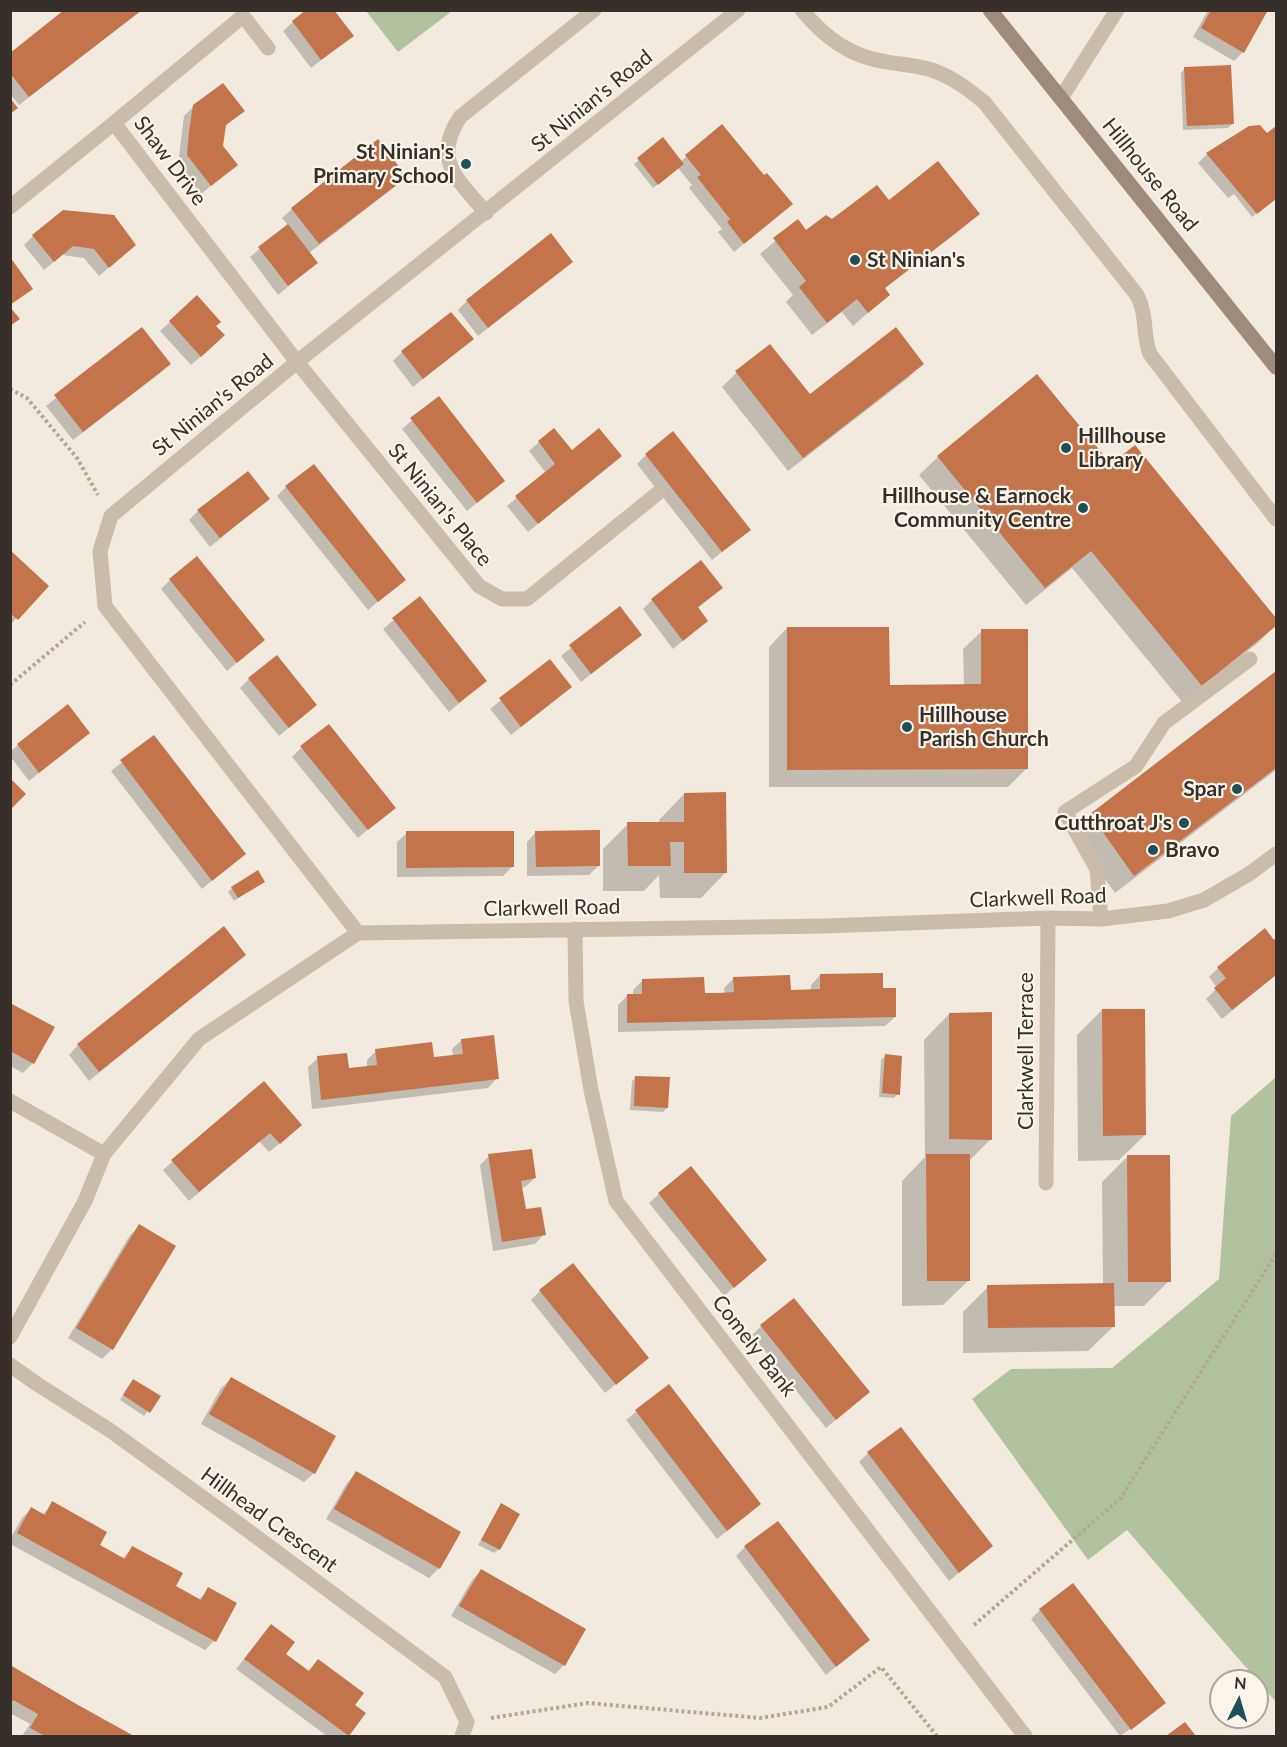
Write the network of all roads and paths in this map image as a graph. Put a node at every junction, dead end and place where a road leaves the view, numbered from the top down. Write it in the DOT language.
graph roads {
  1 [pos="594,10"];
  2 [pos="802,10"];
  3 [pos="990,10"];
  4 [pos="1117,10"];
  5 [pos="732,12"];
  6 [pos="268,48"];
  7 [pos="1061,98"];
  8 [pos="114,123"];
  9 [pos="10,207"];
  10 [pos="486,213"];
  11 [pos="297,362"];
  12 [pos="1276,367"];
  13 [pos="10,389"];
  14 [pos="658,493"];
  15 [pos="111,516"];
  16 [pos="1276,519"];
  17 [pos="105,606"];
  18 [pos="1250,659"];
  19 [pos="10,685"];
  20 [pos="1276,854"];
  21 [pos="1048,918"];
  22 [pos="1101,919"];
  23 [pos="575,929"];
  24 [pos="358,933"];
  25 [pos="10,1101"];
  26 [pos="104,1155"];
  27 [pos="1046,1183"];
  28 [pos="1276,1254"];
  29 [pos="10,1337"];
  30 [pos="10,1365"];
  31 [pos="952,1643"];
  32 [pos="464,1729"];
  33 [pos="937,1737"];
  34 [pos="1025,1737"];
  1 -- 10 [label="street"];
  2 -- 16 [label="street"];
  3 -- 7 [label="street, Hillhouse Road"];
  4 -- 7 [label="street"];
  5 -- 10 [label="street, St Ninian's Road"];
  6 -- 8 [label="street, Shaw Drive"];
  7 -- 12 [label="street, Hillhouse Road"];
  8 -- 9 [label="street"];
  8 -- 11 [label="street, Shaw Drive"];
  10 -- 11 [label="street, St Ninian's Road"];
  11 -- 14 [label="street, St Ninian's Place"];
  11 -- 15 [label="street, St Ninian's Road"];
  13 -- 15 [label="path"];
  15 -- 17 [label="street"];
  17 -- 19 [label="path"];
  17 -- 24 [label="street"];
  18 -- 22 [label="street"];
  20 -- 22 [label="street, Clarkwell Road"];
  21 -- 22 [label="street, Clarkwell Road"];
  21 -- 23 [label="street, Clarkwell Road"];
  21 -- 27 [label="street, Clarkwell Terrace"];
  23 -- 24 [label="street, Clarkwell Road"];
  23 -- 31 [label="street, Comely Bank"];
  24 -- 26 [label="street"];
  25 -- 26 [label="street"];
  26 -- 29 [label="street"];
  28 -- 31 [label="path"];
  30 -- 32 [label="street, Hillhead Crescent"];
  31 -- 34 [label="street, Comely Bank"];
  32 -- 33 [label="path"];
}
